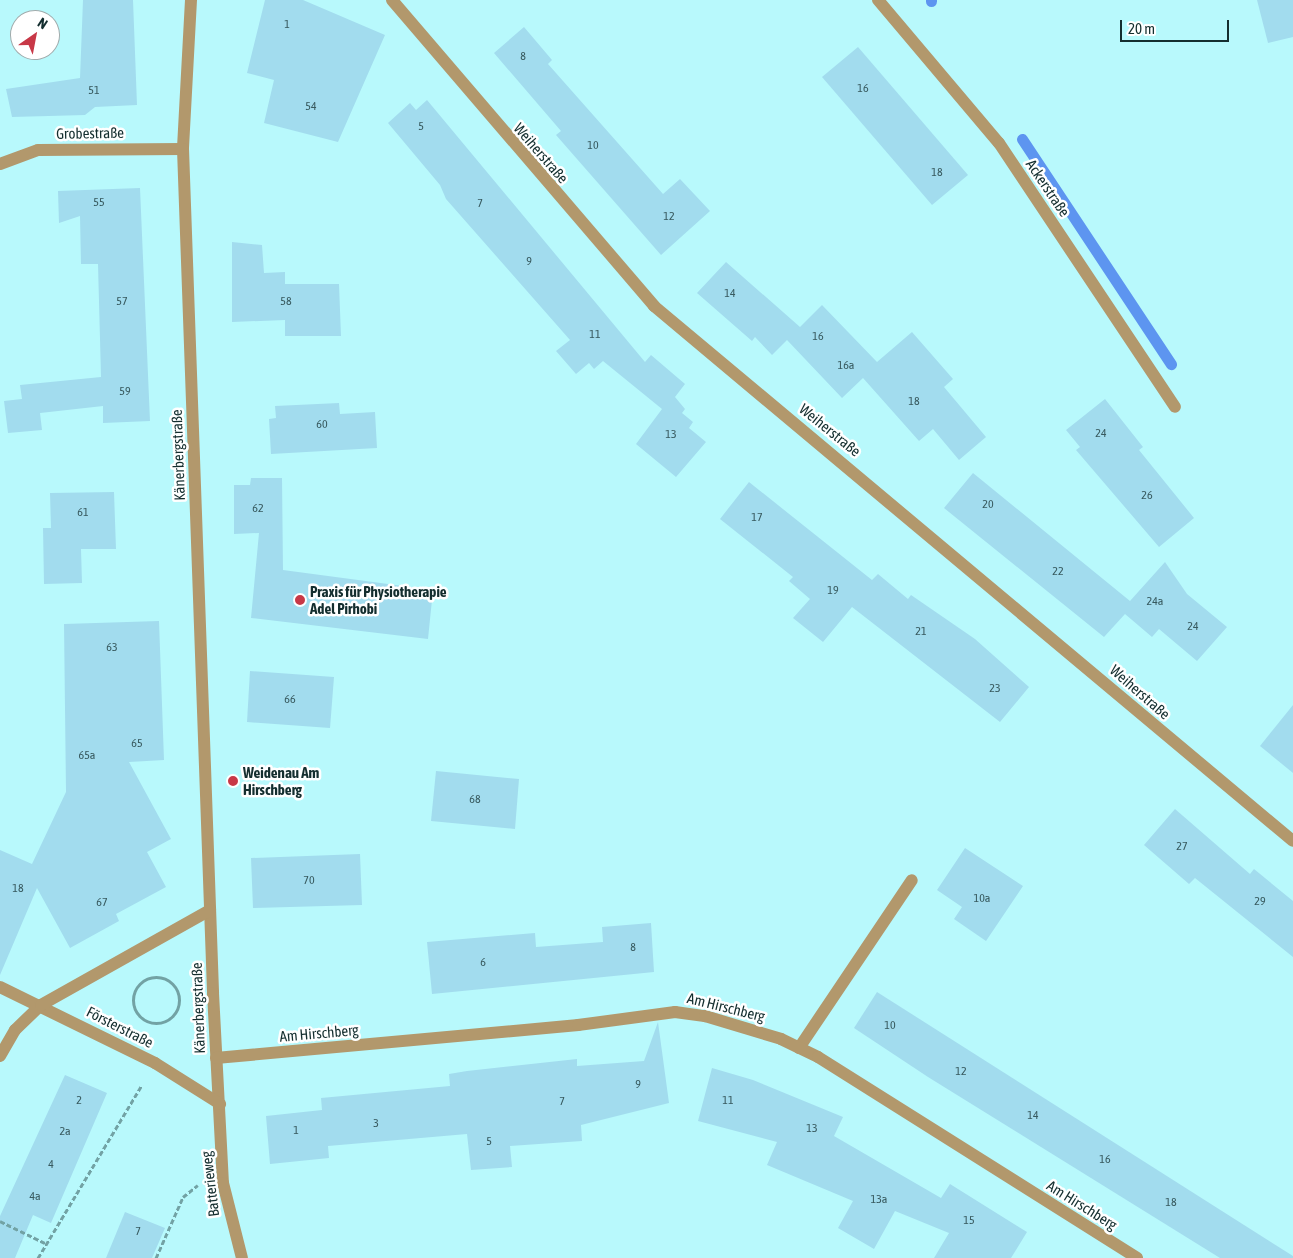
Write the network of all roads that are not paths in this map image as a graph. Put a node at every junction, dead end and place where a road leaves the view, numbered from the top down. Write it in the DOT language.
graph roads {
  1 [pos="191,0"];
  2 [pos="392,0"];
  3 [pos="878,0"];
  4 [pos="183,148"];
  5 [pos="0,164"];
  6 [pos="1174,407"];
  7 [pos="1293,841"];
  8 [pos="912,880"];
  9 [pos="210,910"];
  10 [pos="0,987"];
  11 [pos="41,1004"];
  12 [pos="799,1048"];
  13 [pos="0,1056"];
  14 [pos="216,1058"];
  15 [pos="220,1104"];
  16 [pos="242,1258"];
  17 [pos="1137,1258"];
  1 -- 4 [label="street, Känerbergstraße"];
  2 -- 7 [label="street, Weiherstraße"];
  3 -- 6 [label="street, Ackerstraße"];
  4 -- 5 [label="street, Grobestraße"];
  4 -- 9 [label="street, Känerbergstraße"];
  8 -- 12 [label="street"];
  9 -- 11 [label="street"];
  9 -- 14 [label="street, Känerbergstraße"];
  10 -- 11 [label="street, Försterstraße"];
  11 -- 13 [label="street"];
  11 -- 15 [label="street, Försterstraße"];
  12 -- 14 [label="street, Am Hirschberg"];
  12 -- 17 [label="street, Am Hirschberg"];
  14 -- 15 [label="street, Känerbergstraße"];
  15 -- 16 [label="street, Batterieweg"];
}
